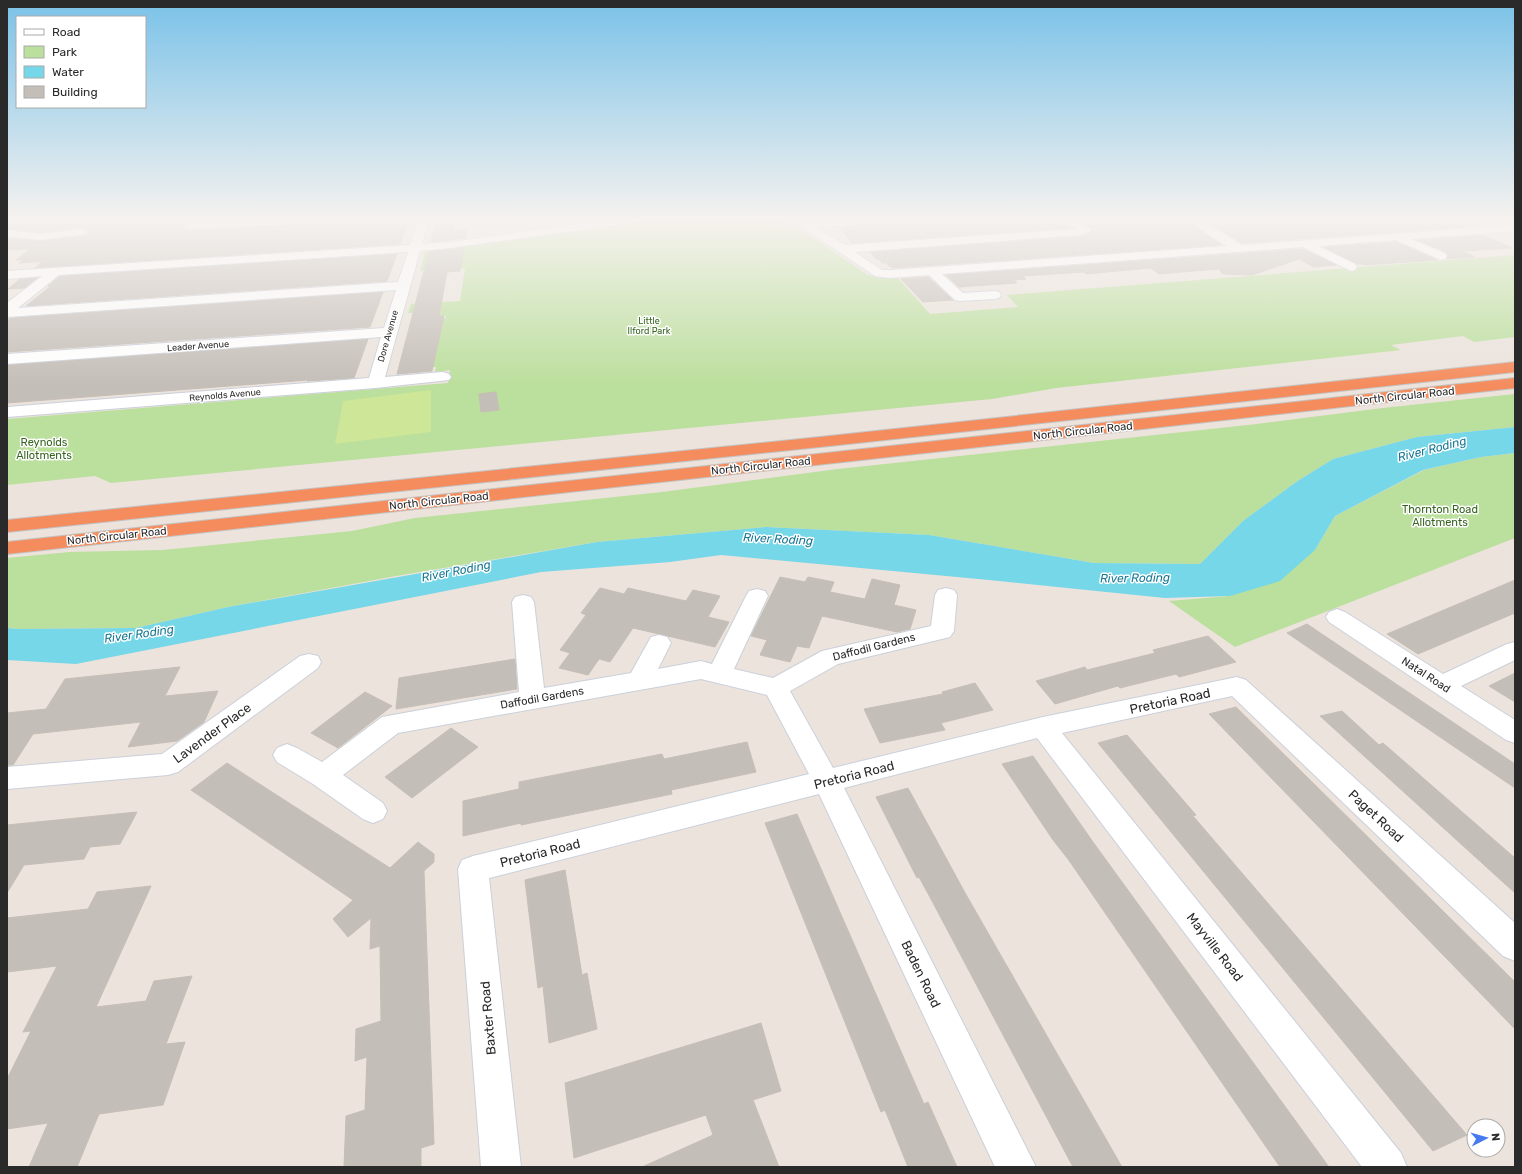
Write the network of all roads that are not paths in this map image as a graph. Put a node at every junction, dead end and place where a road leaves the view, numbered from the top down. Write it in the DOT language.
graph roads {
  1 [pos="50,276"];
  2 [pos="406,276"];
  3 [pos="937,276"];
  4 [pos="403,286"];
  5 [pos="994,295"];
  6 [pos="7,310"];
  7 [pos="7,313"];
  8 [pos="390,332"];
  9 [pos="7,359"];
  10 [pos="1515,367"];
  11 [pos="443,377"];
  12 [pos="374,383"];
  13 [pos="1515,384"];
  14 [pos="7,412"];
  15 [pos="7,526"];
  16 [pos="7,548"];
  17 [pos="946,595"];
  18 [pos="757,596"];
  19 [pos="523,602"];
  20 [pos="1337,618"];
  21 [pos="659,643"];
  22 [pos="1515,650"];
  23 [pos="309,662"];
  24 [pos="719,674"];
  25 [pos="640,680"];
  26 [pos="1441,685"];
  27 [pos="1237,686"];
  28 [pos="776,688"];
  29 [pos="532,700"];
  30 [pos="1043,727"];
  31 [pos="1515,733"];
  32 [pos="287,755"];
  33 [pos="323,776"];
  34 [pos="7,778"];
  35 [pos="827,782"];
  36 [pos="374,812"];
  37 [pos="473,869"];
  38 [pos="1515,945"];
  39 [pos="501,1167"];
  40 [pos="1016,1167"];
  41 [pos="1387,1167"];
  1 -- 6 [label="street"];
  2 -- 4 [label="street, Dore Avenue"];
  3 -- 5 [label="street"];
  4 -- 7 [label="street"];
  4 -- 8 [label="street, Dore Avenue"];
  8 -- 9 [label="street, Leader Avenue"];
  8 -- 12 [label="street, Dore Avenue"];
  10 -- 15 [label="highway, North Circular Road"];
  11 -- 12 [label="street, Reynolds Avenue"];
  12 -- 14 [label="street, Reynolds Avenue"];
  13 -- 16 [label="highway, North Circular Road"];
  17 -- 28 [label="street, Daffodil Gardens"];
  18 -- 24 [label="street"];
  19 -- 29 [label="street"];
  20 -- 26 [label="street, Natal Road"];
  21 -- 25 [label="street"];
  22 -- 26 [label="street"];
  23 -- 34 [label="street, Lavender Place"];
  24 -- 25 [label="street, Daffodil Gardens"];
  24 -- 28 [label="street, Daffodil Gardens"];
  25 -- 29 [label="street, Daffodil Gardens"];
  26 -- 31 [label="street, Natal Road"];
  27 -- 30 [label="street, Pretoria Road"];
  27 -- 38 [label="street, Paget Road"];
  28 -- 35 [label="street"];
  29 -- 33 [label="street, Daffodil Gardens"];
  30 -- 35 [label="street, Pretoria Road"];
  30 -- 41 [label="street, Mayville Road"];
  32 -- 33 [label="street"];
  33 -- 36 [label="street"];
  35 -- 37 [label="street, Pretoria Road"];
  35 -- 40 [label="street, Baden Road"];
  37 -- 39 [label="street, Baxter Road"];
}
